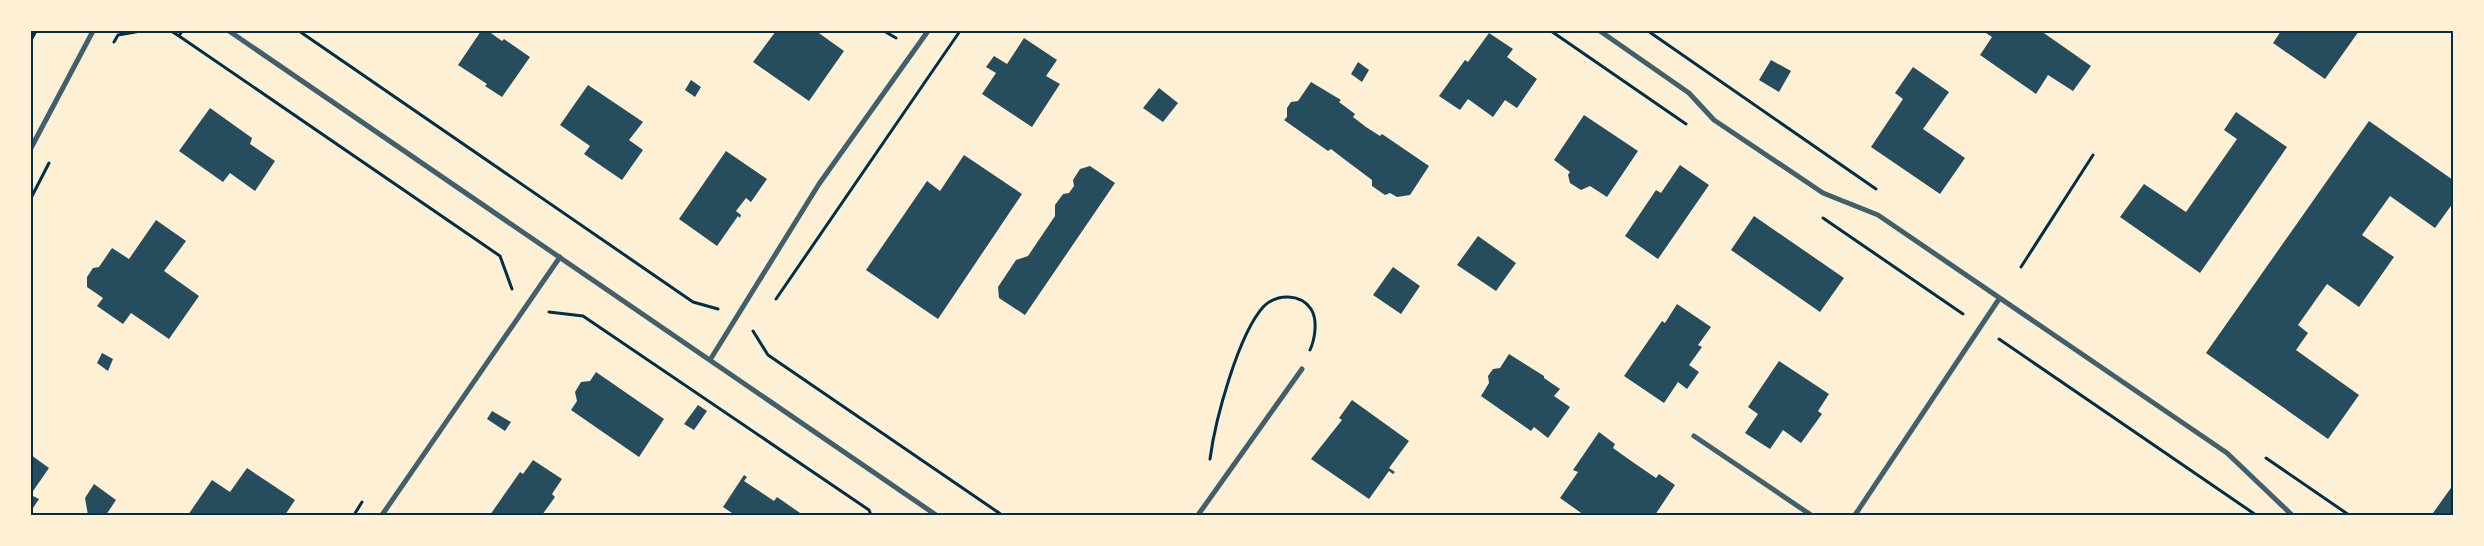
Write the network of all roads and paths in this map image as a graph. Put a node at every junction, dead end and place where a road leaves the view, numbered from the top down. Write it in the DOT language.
graph roads {
  1 [pos="36,31"];
  2 [pos="93,31"];
  3 [pos="141,31"];
  4 [pos="171,31"];
  5 [pos="182,31"];
  6 [pos="229,31"];
  7 [pos="298,31"];
  8 [pos="884,31"];
  9 [pos="901,31"];
  10 [pos="928,31"];
  11 [pos="960,31"];
  12 [pos="1551,31"];
  13 [pos="1600,31"];
  14 [pos="108,38"];
  15 [pos="31,40"];
  16 [pos="1689,126"];
  17 [pos="31,148"];
  18 [pos="2093,155"];
  19 [pos="1819,215"];
  20 [pos="560,257"];
  21 [pos="2021,267"];
  22 [pos="1999,300"];
  23 [pos="771,307"];
  24 [pos="733,320"];
  25 [pos="1981,326"];
  26 [pos="710,360"];
  27 [pos="1302,369"];
  28 [pos="1694,436"];
  29 [pos="1210,462"];
  30 [pos="934,514"];
  31 [pos="382,515"];
  32 [pos="1002,515"];
  33 [pos="1198,515"];
  34 [pos="1811,515"];
  35 [pos="1855,515"];
  36 [pos="2256,515"];
  37 [pos="2292,515"];
  1 -- 15 [label="path"];
  2 -- 17 [label="street"];
  3 -- 14 [label="path"];
  4 -- 5 [label="path"];
  6 -- 20 [label="street"];
  7 -- 24 [label="path"];
  8 -- 9 [label="path"];
  10 -- 24 [label="street"];
  11 -- 23 [label="path"];
  12 -- 16 [label="path"];
  13 -- 22 [label="street"];
  18 -- 21 [label="path"];
  19 -- 25 [label="path"];
  20 -- 26 [label="street"];
  20 -- 31 [label="street"];
  22 -- 25 [label="street"];
  22 -- 37 [label="street"];
  24 -- 26 [label="street"];
  24 -- 32 [label="path"];
  25 -- 35 [label="street"];
  25 -- 36 [label="path"];
  26 -- 30 [label="street"];
  27 -- 29 [label="path"];
  27 -- 33 [label="street"];
  28 -- 34 [label="street"];
}
